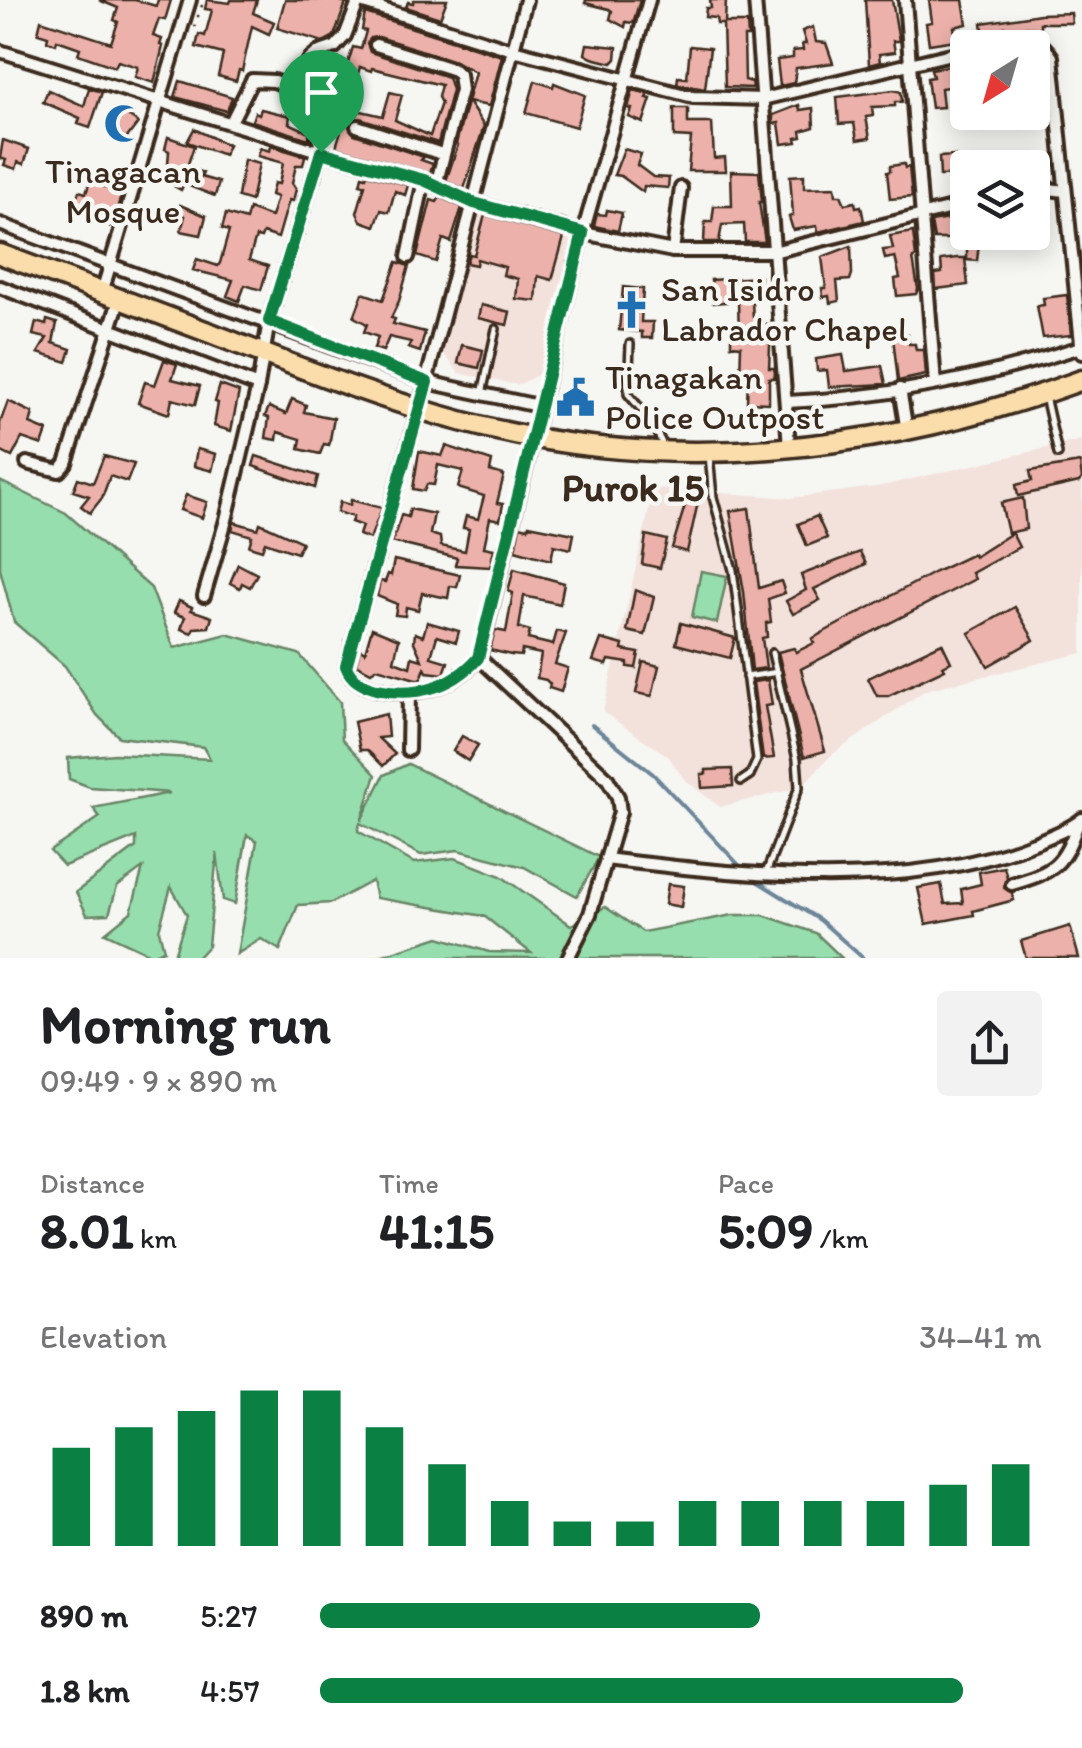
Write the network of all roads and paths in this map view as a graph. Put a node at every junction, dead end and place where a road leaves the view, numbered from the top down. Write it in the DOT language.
graph roads {
  1 [pos="190,0"];
  2 [pos="526,0"];
  3 [pos="649,0"];
  4 [pos="755,0"];
  5 [pos="906,0"];
  6 [pos="357,1"];
  7 [pos="376,45"];
  8 [pos="514,50"];
  9 [pos="0,52"];
  10 [pos="950,55"];
  11 [pos="1050,55"];
  12 [pos="910,65"];
  13 [pos="628,79"];
  14 [pos="312,95"];
  15 [pos="764,99"];
  16 [pos="161,103"];
  17 [pos="231,122"];
  18 [pos="358,126"];
  19 [pos="321,152"];
  20 [pos="442,154"];
  21 [pos="430,183"];
  22 [pos="681,188"];
  23 [pos="1050,189"];
  24 [pos="1065,191"];
  25 [pos="474,203"];
  26 [pos="950,209"];
  27 [pos="923,217"];
  28 [pos="0,224"];
  29 [pos="583,233"];
  30 [pos="1077,240"];
  31 [pos="777,250"];
  32 [pos="673,251"];
  33 [pos="0,254"];
  34 [pos="408,257"];
  35 [pos="111,268"];
  36 [pos="0,287"];
  37 [pos="111,295"];
  38 [pos="269,321"];
  39 [pos="109,330"];
  40 [pos="496,330"];
  41 [pos="630,344"];
  42 [pos="1082,350"];
  43 [pos="263,354"];
  44 [pos="1082,380"];
  45 [pos="427,382"];
  46 [pos="935,383"];
  47 [pos="258,386"];
  48 [pos="900,390"];
  49 [pos="482,394"];
  50 [pos="1045,394"];
  51 [pos="787,402"];
  52 [pos="538,406"];
  53 [pos="420,409"];
  54 [pos="907,432"];
  55 [pos="530,436"];
  56 [pos="790,446"];
  57 [pos="666,452"];
  58 [pos="709,452"];
  59 [pos="1058,454"];
  60 [pos="27,463"];
  61 [pos="204,596"];
  62 [pos="772,653"];
  63 [pos="478,658"];
  64 [pos="778,672"];
  65 [pos="746,677"];
  66 [pos="409,693"];
  67 [pos="408,750"];
  68 [pos="741,781"];
  69 [pos="1080,821"];
  70 [pos="606,859"];
  71 [pos="766,873"];
  72 [pos="1012,884"];
  73 [pos="568,958"];
  1 -- 16 [label="street"];
  2 -- 8 [label="street"];
  3 -- 13 [label="street"];
  4 -- 15 [label="street"];
  5 -- 12 [label="street"];
  6 -- 8 [label="street"];
  6 -- 14 [label="street"];
  7 -- 20 [label="street"];
  8 -- 13 [label="street"];
  8 -- 25 [label="street"];
  9 -- 16 [label="street"];
  10 -- 12 [label="street"];
  11 -- 24 [label="street"];
  12 -- 15 [label="street"];
  12 -- 27 [label="street"];
  13 -- 15 [label="street"];
  13 -- 29 [label="street"];
  14 -- 17 [label="street"];
  14 -- 19 [label="street"];
  15 -- 31 [label="street"];
  16 -- 17 [label="street"];
  16 -- 35 [label="street"];
  17 -- 19 [label="street"];
  18 -- 20 [label="street"];
  19 -- 21 [label="street"];
  19 -- 38 [label="street"];
  20 -- 21 [label="street"];
  21 -- 25 [label="street"];
  21 -- 34 [label="street"];
  22 -- 32 [label="street"];
  23 -- 24 [label="street"];
  24 -- 30 [label="street"];
  25 -- 29 [label="street"];
  25 -- 45 [label="street"];
  26 -- 27 [label="street"];
  27 -- 31 [label="street"];
  27 -- 46 [label="street"];
  28 -- 35 [label="street"];
  29 -- 32 [label="street"];
  29 -- 52 [label="street"];
  30 -- 42 [label="street"];
  31 -- 32 [label="street"];
  31 -- 51 [label="street"];
  33 -- 37 [label="highway"];
  35 -- 37 [label="street"];
  35 -- 38 [label="street"];
  36 -- 39 [label="street"];
  37 -- 39 [label="street"];
  37 -- 43 [label="highway"];
  38 -- 43 [label="street"];
  38 -- 45 [label="street"];
  39 -- 47 [label="street"];
  39 -- 60 [label="street"];
  40 -- 49 [label="lane"];
  41 -- 57 [label="lane"];
  42 -- 46 [label="street"];
  43 -- 47 [label="street"];
  43 -- 53 [label="highway"];
  44 -- 50 [label="highway"];
  45 -- 49 [label="street"];
  45 -- 53 [label="street"];
  46 -- 48 [label="street"];
  47 -- 61 [label="street"];
  48 -- 51 [label="street"];
  48 -- 54 [label="street"];
  49 -- 52 [label="street"];
  50 -- 54 [label="highway"];
  50 -- 59 [label="lane"];
  51 -- 56 [label="street"];
  52 -- 55 [label="street"];
  53 -- 55 [label="highway"];
  53 -- 66 [label="street"];
  54 -- 56 [label="highway"];
  55 -- 57 [label="highway"];
  55 -- 63 [label="street"];
  56 -- 58 [label="highway"];
  57 -- 58 [label="highway"];
  58 -- 65 [label="lane"];
  62 -- 64 [label="lane"];
  63 -- 66 [label="street"];
  63 -- 70 [label="street"];
  64 -- 65 [label="lane"];
  64 -- 71 [label="lane"];
  65 -- 68 [label="lane"];
  66 -- 67 [label="street"];
  69 -- 71 [label="street"];
  69 -- 72 [label="street"];
  70 -- 71 [label="street"];
  70 -- 73 [label="street"];
}
